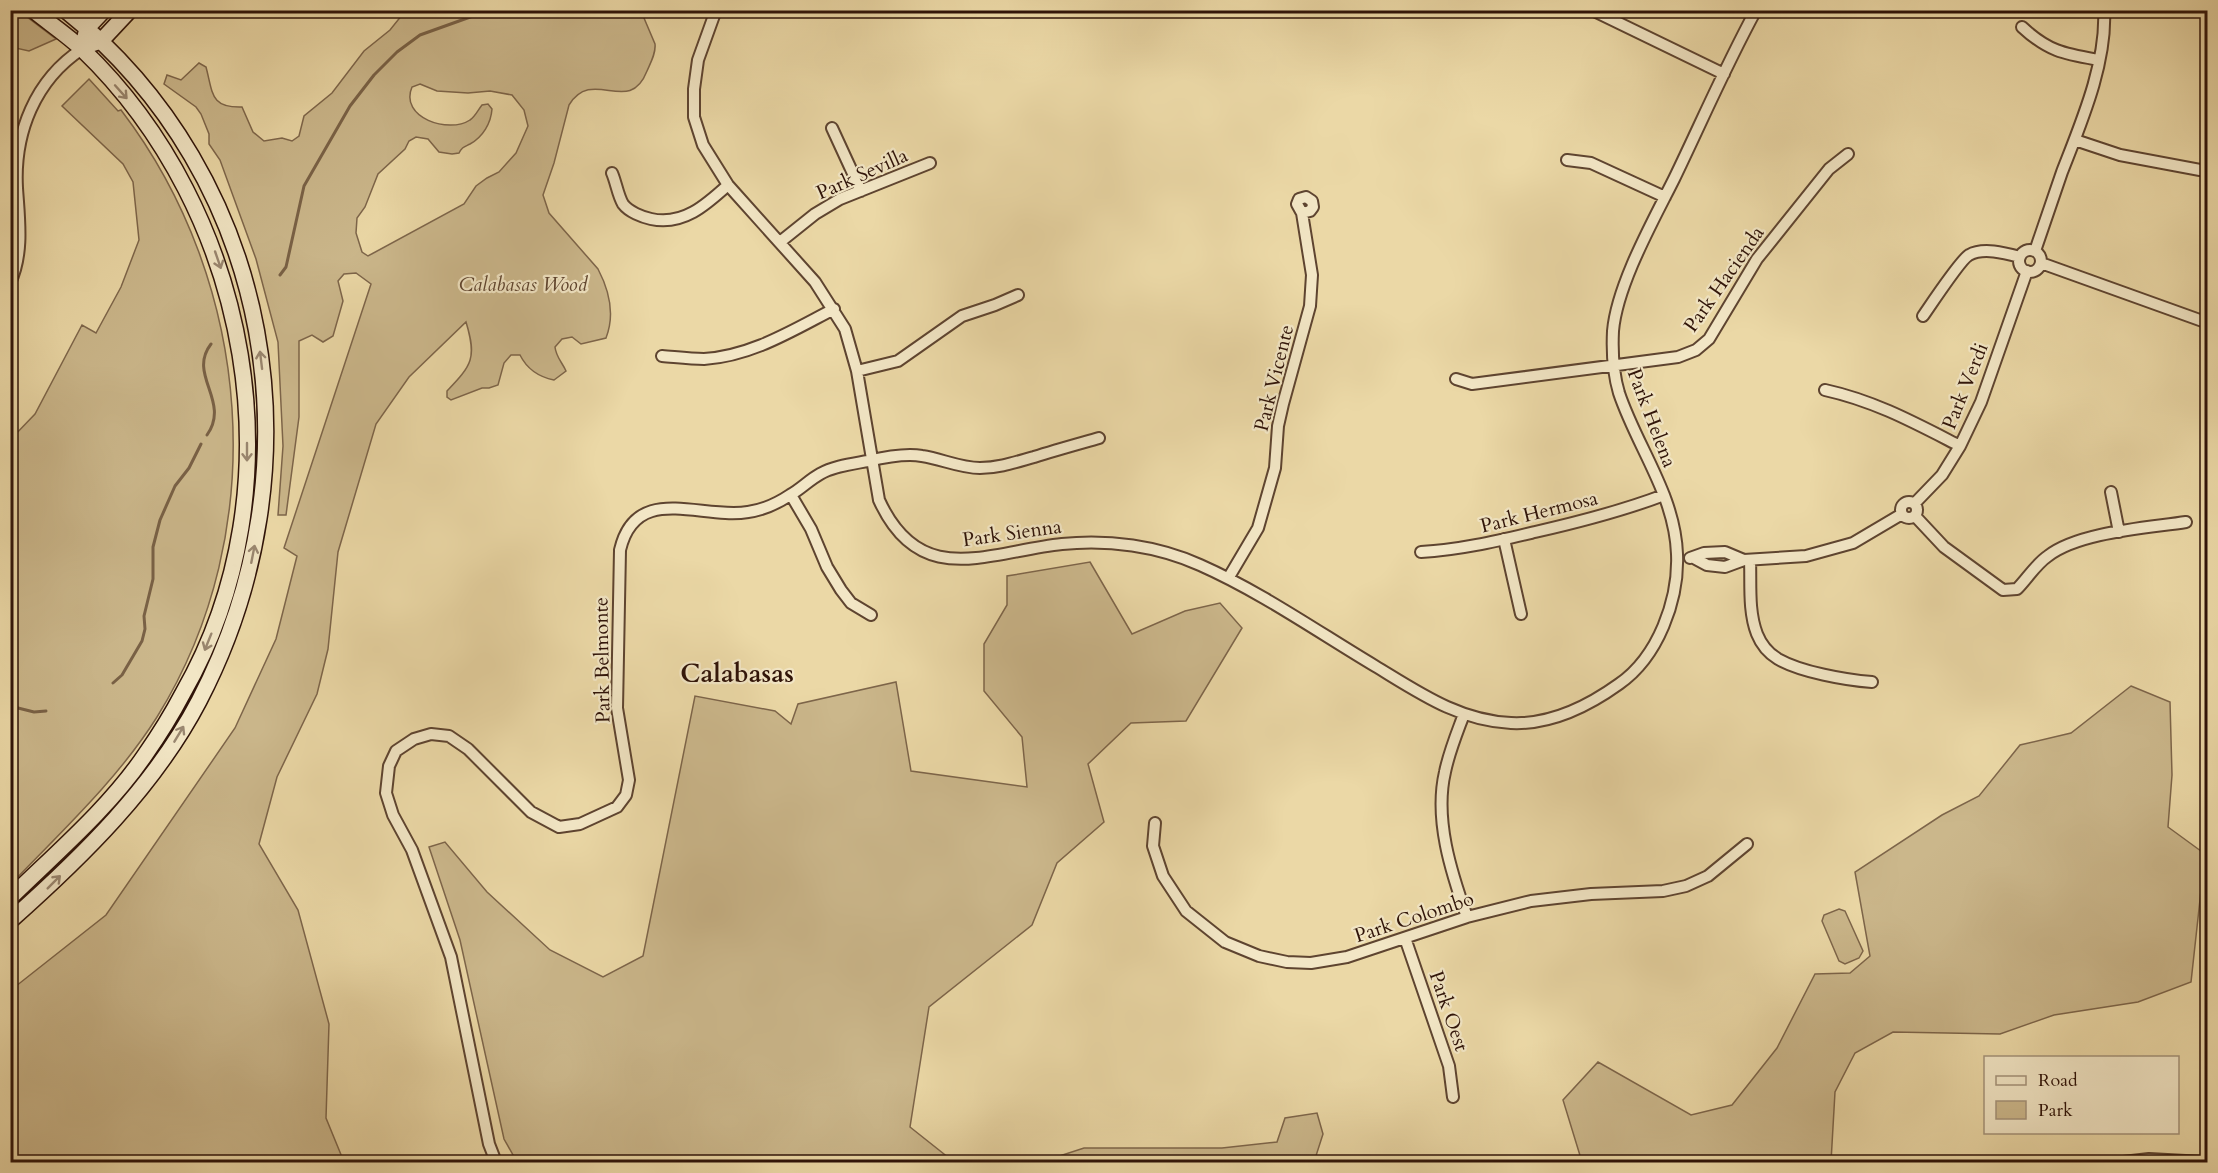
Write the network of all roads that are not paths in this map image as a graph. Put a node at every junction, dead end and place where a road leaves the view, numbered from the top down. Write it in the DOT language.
graph roads {
  1 [pos="33,10"];
  2 [pos="65,10"];
  3 [pos="104,10"];
  4 [pos="130,10"];
  5 [pos="716,10"];
  6 [pos="1592,10"];
  7 [pos="1756,10"];
  8 [pos="2104,10"];
  9 [pos="2022,27"];
  10 [pos="87,28"];
  11 [pos="101,40"];
  12 [pos="82,49"];
  13 [pos="2099,60"];
  14 [pos="1724,74"];
  15 [pos="832,128"];
  16 [pos="2075,140"];
  17 [pos="1848,154"];
  18 [pos="1567,160"];
  19 [pos="930,163"];
  20 [pos="2200,170"];
  21 [pos="612,173"];
  22 [pos="728,185"];
  23 [pos="861,191"];
  24 [pos="1665,197"];
  25 [pos="1302,213"];
  26 [pos="780,242"];
  27 [pos="2035,251"];
  28 [pos="2020,257"];
  29 [pos="2041,263"];
  30 [pos="2027,271"];
  31 [pos="10,283"];
  32 [pos="1018,295"];
  33 [pos="834,309"];
  34 [pos="1923,316"];
  35 [pos="2208,323"];
  36 [pos="662,356"];
  37 [pos="1613,365"];
  38 [pos="857,371"];
  39 [pos="1456,379"];
  40 [pos="1825,390"];
  41 [pos="1100,438"];
  42 [pos="1960,446"];
  43 [pos="870,460"];
  44 [pos="2111,492"];
  45 [pos="791,495"];
  46 [pos="1664,495"];
  47 [pos="1915,503"];
  48 [pos="1902,514"];
  49 [pos="1915,516"];
  50 [pos="2186,522"];
  51 [pos="2120,532"];
  52 [pos="1504,539"];
  53 [pos="1421,552"];
  54 [pos="1719,553"];
  55 [pos="1677,558"];
  56 [pos="1694,558"];
  57 [pos="1747,560"];
  58 [pos="1719,566"];
  59 [pos="1229,578"];
  60 [pos="1521,614"];
  61 [pos="872,615"];
  62 [pos="1872,682"];
  63 [pos="1464,714"];
  64 [pos="1536,722"];
  65 [pos="1155,823"];
  66 [pos="1747,844"];
  67 [pos="10,898"];
  68 [pos="1467,917"];
  69 [pos="10,921"];
  70 [pos="1405,938"];
  71 [pos="1453,1097"];
  72 [pos="496,1162"];
  73 [pos="2123,1162"];
  74 [pos="2202,1162"];
  1 -- 12 [label="street"];
  2 -- 10 [label="street"];
  3 -- 10 [label="street"];
  4 -- 11 [label="street"];
  5 -- 22 [label="street, Park Sienna"];
  6 -- 14 [label="street"];
  7 -- 14 [label="street, Park Helena"];
  8 -- 13 [label="street"];
  9 -- 13 [label="street"];
  10 -- 11 [label="street"];
  10 -- 12 [label="street"];
  11 -- 12 [label="street"];
  69 -- 11 [label="street, one-way"];
  12 -- 31 [label="street"];
  12 -- 67 [label="street, one-way"];
  13 -- 16 [label="street"];
  14 -- 24 [label="street, Park Helena"];
  15 -- 23 [label="street"];
  16 -- 20 [label="street"];
  16 -- 27 [label="street"];
  17 -- 37 [label="street, Park Hacienda"];
  18 -- 24 [label="street"];
  19 -- 23 [label="street, Park Sevilla"];
  21 -- 22 [label="street"];
  22 -- 26 [label="street, Park Sienna"];
  23 -- 26 [label="street, Park Sevilla"];
  24 -- 37 [label="street, Park Helena"];
  25 -- 59 [label="street, Park Vicente"];
  26 -- 33 [label="street, Park Sienna"];
  27 -- 28 [label="street"];
  27 -- 29 [label="street"];
  28 -- 30 [label="street"];
  28 -- 34 [label="street"];
  29 -- 30 [label="street"];
  29 -- 35 [label="street"];
  30 -- 42 [label="street, Park Verdi"];
  32 -- 38 [label="street"];
  33 -- 36 [label="street"];
  33 -- 38 [label="street, Park Sienna"];
  37 -- 39 [label="street, Park Hacienda"];
  37 -- 46 [label="street, Park Helena"];
  38 -- 43 [label="street, Park Sienna"];
  40 -- 42 [label="street"];
  41 -- 43 [label="street, Park Belmonte"];
  42 -- 47 [label="street, Park Verdi"];
  43 -- 45 [label="street, Park Belmonte"];
  43 -- 59 [label="street, Park Sienna"];
  44 -- 51 [label="street"];
  45 -- 61 [label="street"];
  45 -- 72 [label="street, Park Belmonte"];
  46 -- 52 [label="street, Park Hermosa"];
  46 -- 55 [label="street, Park Helena"];
  47 -- 48 [label="street, Park Verdi"];
  47 -- 49 [label="street"];
  48 -- 49 [label="street"];
  48 -- 57 [label="street, Park Verdi"];
  49 -- 51 [label="street"];
  50 -- 51 [label="street"];
  52 -- 53 [label="street, Park Hermosa"];
  52 -- 60 [label="street"];
  54 -- 56 [label="street, Park Verdi"];
  54 -- 57 [label="street, Park Verdi"];
  54 -- 58 [label="street"];
  55 -- 56 [label="street, Park Verdi"];
  55 -- 64 [label="street, Park Helena"];
  56 -- 58 [label="street, Park Verdi"];
  57 -- 58 [label="street, Park Verdi"];
  57 -- 62 [label="street"];
  59 -- 63 [label="street, Park Sienna"];
  63 -- 64 [label="street, Park Sienna"];
  63 -- 68 [label="street"];
  65 -- 70 [label="street, Park Colombo"];
  66 -- 68 [label="street, Park Colombo"];
  68 -- 70 [label="street, Park Colombo"];
  70 -- 71 [label="street, Park Oest"];
  73 -- 74 [label="street"];
}
